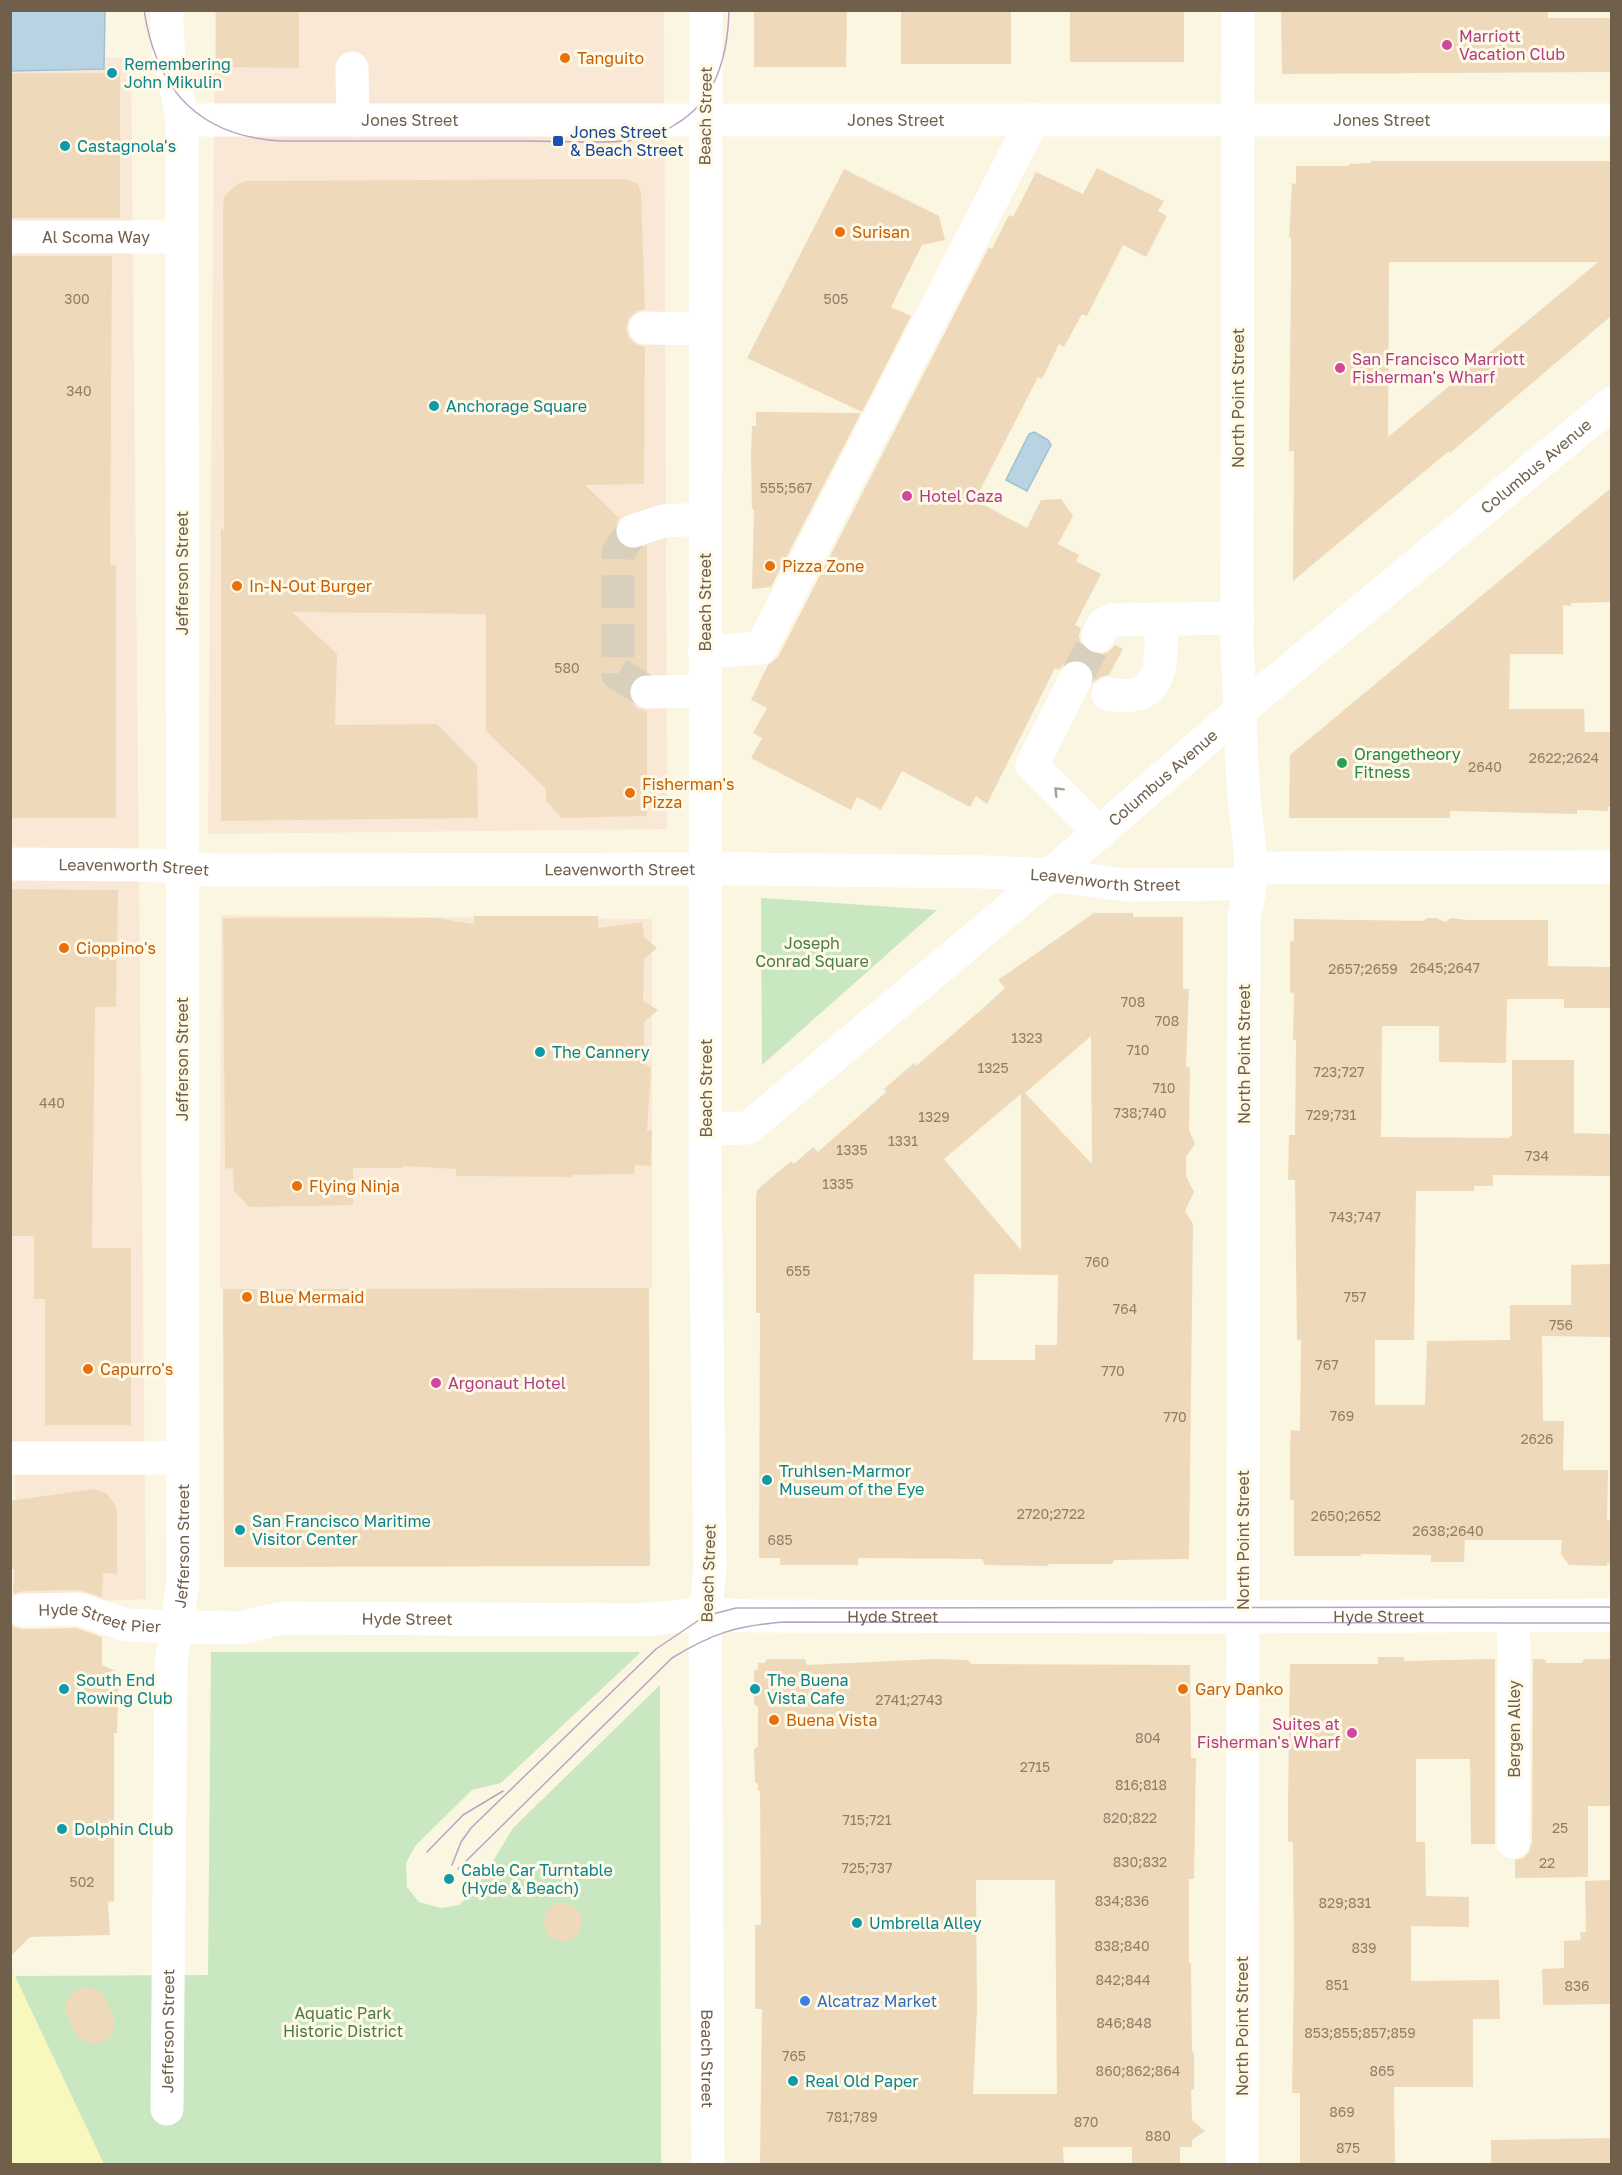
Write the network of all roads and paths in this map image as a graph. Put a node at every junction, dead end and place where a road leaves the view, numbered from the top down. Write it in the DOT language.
graph roads {
  1 [pos="167,10"];
  2 [pos="706,10"];
  3 [pos="1238,10"];
  4 [pos="352,68"];
  5 [pos="182,120"];
  6 [pos="353,120"];
  7 [pos="705,120"];
  8 [pos="1033,120"];
  9 [pos="1238,120"];
  10 [pos="1611,120"];
  11 [pos="10,237"];
  12 [pos="182,237"];
  13 [pos="645,328"];
  14 [pos="705,329"];
  15 [pos="1611,403"];
  16 [pos="705,519"];
  17 [pos="633,531"];
  18 [pos="1238,618"];
  19 [pos="1161,619"];
  20 [pos="1111,628"];
  21 [pos="704,652"];
  22 [pos="1076,678"];
  23 [pos="705,691"];
  24 [pos="647,692"];
  25 [pos="1108,694"];
  26 [pos="1242,709"];
  27 [pos="1099,833"];
  28 [pos="10,864"];
  29 [pos="182,867"];
  30 [pos="1611,867"];
  31 [pos="706,870"];
  32 [pos="1050,875"];
  33 [pos="1239,876"];
  34 [pos="706,1129"];
  35 [pos="10,1458"];
  36 [pos="182,1458"];
  37 [pos="23,1610"];
  38 [pos="706,1614"];
  39 [pos="1611,1615"];
  40 [pos="1513,1616"];
  41 [pos="1243,1617"];
  42 [pos="176,1628"];
  43 [pos="1513,1842"];
  44 [pos="167,2109"];
  45 [pos="708,2164"];
  46 [pos="1242,2164"];
  1 -- 5 [label="street, Jefferson Street"];
  2 -- 7 [label="street, Beach Street"];
  3 -- 9 [label="street, North Point Street"];
  4 -- 6 [label="street"];
  5 -- 6 [label="street, Jones Street"];
  5 -- 12 [label="street, Jefferson Street"];
  6 -- 7 [label="street, Jones Street"];
  7 -- 8 [label="street, Jones Street"];
  7 -- 14 [label="street, Beach Street"];
  8 -- 9 [label="street, Jones Street"];
  8 -- 21 [label="street"];
  9 -- 10 [label="street, Jones Street"];
  9 -- 18 [label="street, North Point Street"];
  11 -- 12 [label="street, Al Scoma Way"];
  12 -- 29 [label="street, Jefferson Street"];
  13 -- 14 [label="street"];
  14 -- 16 [label="street, Beach Street"];
  15 -- 26 [label="street, Columbus Avenue"];
  16 -- 17 [label="street"];
  16 -- 21 [label="street, Beach Street"];
  18 -- 19 [label="street"];
  18 -- 26 [label="street, North Point Street"];
  19 -- 20 [label="street"];
  19 -- 25 [label="street"];
  21 -- 23 [label="street, Beach Street"];
  27 -- 22 [label="street, one-way"];
  23 -- 24 [label="street"];
  23 -- 31 [label="street, Beach Street"];
  26 -- 27 [label="street, Columbus Avenue"];
  26 -- 33 [label="street, North Point Street"];
  27 -- 32 [label="street, Columbus Avenue"];
  28 -- 29 [label="street, Leavenworth Street"];
  29 -- 31 [label="street, Leavenworth Street"];
  29 -- 36 [label="street, Jefferson Street"];
  30 -- 33 [label="street, Leavenworth Street"];
  31 -- 32 [label="street, Leavenworth Street"];
  31 -- 34 [label="street, Beach Street"];
  32 -- 33 [label="street, Leavenworth Street"];
  32 -- 34 [label="street, Columbus Avenue"];
  33 -- 41 [label="street, North Point Street"];
  34 -- 38 [label="street, Beach Street"];
  35 -- 36 [label="street"];
  36 -- 42 [label="street, Jefferson Street"];
  37 -- 42 [label="street, Hyde Street Pier"];
  38 -- 41 [label="street, Hyde Street"];
  38 -- 42 [label="street, Hyde Street"];
  38 -- 45 [label="street, Beach Street"];
  39 -- 40 [label="street, Hyde Street"];
  40 -- 41 [label="street, Hyde Street"];
  40 -- 43 [label="street, Bergen Alley"];
  41 -- 46 [label="street, North Point Street"];
  42 -- 44 [label="street, Jefferson Street"];
}
